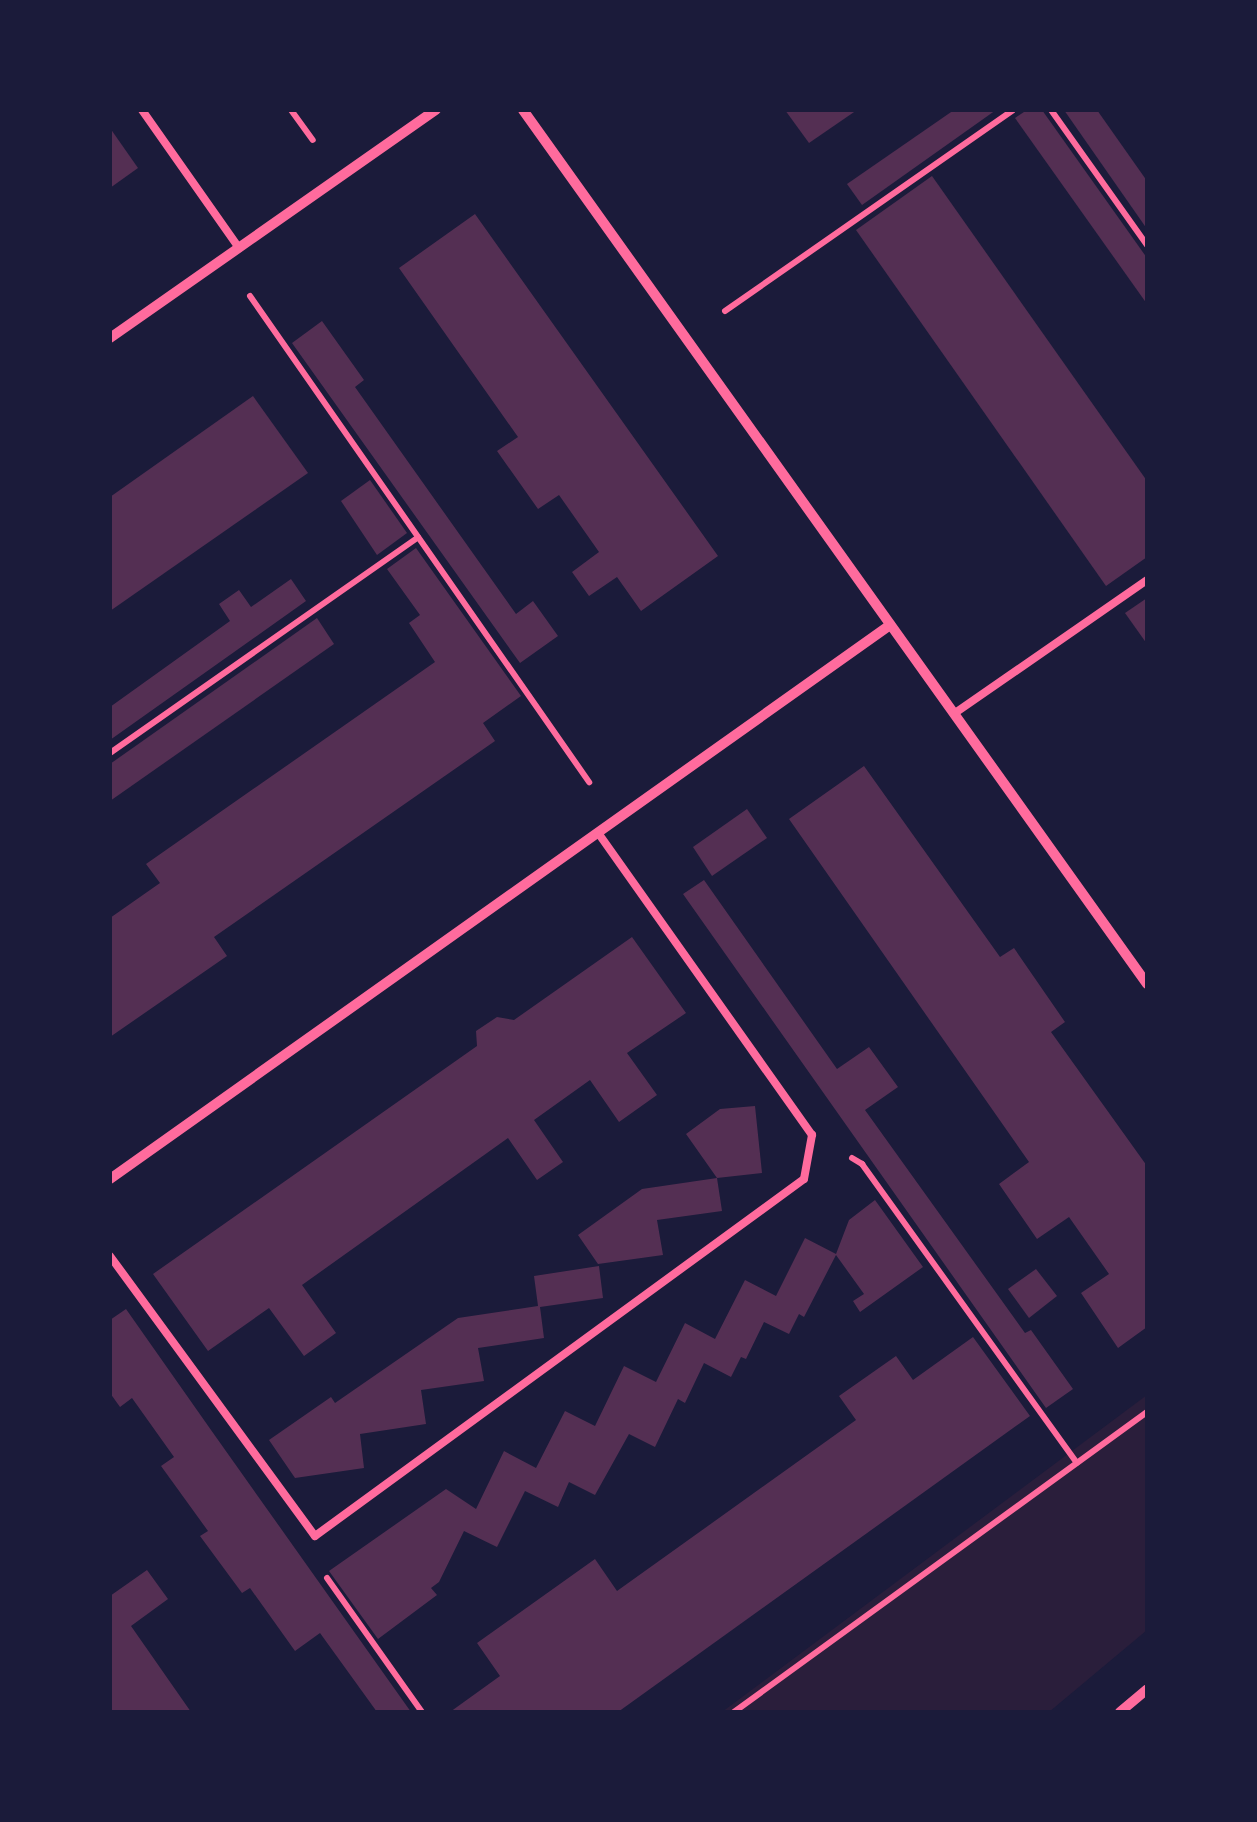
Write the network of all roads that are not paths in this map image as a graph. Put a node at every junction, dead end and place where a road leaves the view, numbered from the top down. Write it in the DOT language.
graph roads {
  1 [pos="142,110"];
  2 [pos="436,110"];
  3 [pos="523,110"];
  4 [pos="239,248"];
  5 [pos="110,338"];
  6 [pos="1147,580"];
  7 [pos="890,625"];
  8 [pos="955,713"];
  9 [pos="598,833"];
  10 [pos="1147,984"];
  11 [pos="110,1179"];
  12 [pos="110,1256"];
  13 [pos="1147,1689"];
  14 [pos="1120,1712"];
  1 -- 4 [label="lane"];
  2 -- 4 [label="street"];
  3 -- 7 [label="street"];
  4 -- 5 [label="street"];
  6 -- 8 [label="lane"];
  7 -- 8 [label="street"];
  7 -- 9 [label="street"];
  8 -- 10 [label="street"];
  9 -- 11 [label="street"];
  9 -- 12 [label="lane"];
  13 -- 14 [label="street"];
}
